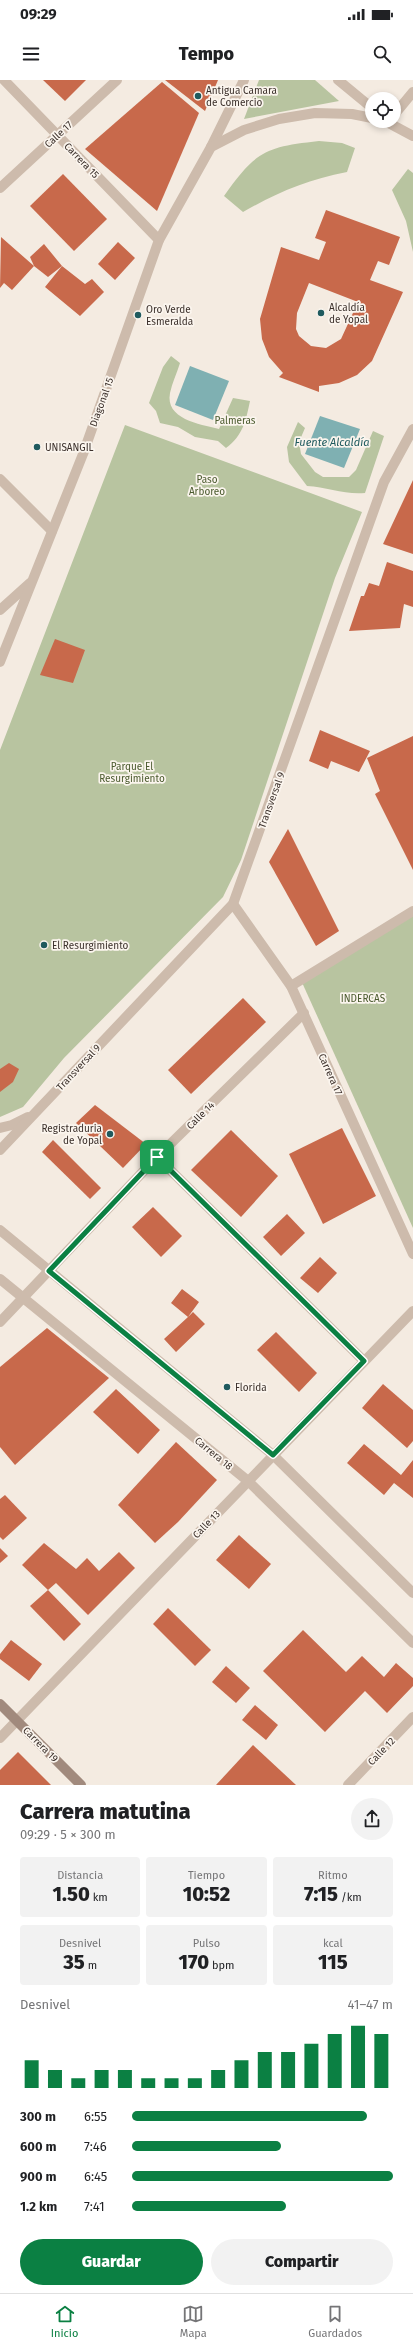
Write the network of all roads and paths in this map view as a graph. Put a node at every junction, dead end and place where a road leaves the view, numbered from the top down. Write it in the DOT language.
graph roads {
  1 [pos="4,80"];
  2 [pos="118,80"];
  3 [pos="244,80"];
  4 [pos="338,80"];
  5 [pos="413,92"];
  6 [pos="365,102"];
  7 [pos="401,106"];
  8 [pos="365,117"];
  9 [pos="401,128"];
  10 [pos="57,134"];
  11 [pos="413,136"];
  12 [pos="211,147"];
  13 [pos="0,188"];
  14 [pos="159,240"];
  15 [pos="413,429"];
  16 [pos="410,441"];
  17 [pos="0,479"];
  18 [pos="52,531"];
  19 [pos="30,583"];
  20 [pos="0,610"];
  21 [pos="0,662"];
  22 [pos="233,904"];
  23 [pos="413,911"];
  24 [pos="291,986"];
  25 [pos="304,1013"];
  26 [pos="36,1112"];
  27 [pos="0,1128"];
  28 [pos="0,1150"];
  29 [pos="157,1157"];
  30 [pos="0,1230"];
  31 [pos="413,1254"];
  32 [pos="48,1272"];
  33 [pos="0,1279"];
  34 [pos="24,1297"];
  35 [pos="413,1311"];
  36 [pos="0,1322"];
  37 [pos="364,1361"];
  38 [pos="271,1457"];
  39 [pos="251,1478"];
  40 [pos="413,1594"];
  41 [pos="413,1643"];
  42 [pos="0,1704"];
  43 [pos="413,1717"];
  44 [pos="17,1721"];
  45 [pos="0,1738"];
  46 [pos="81,1785"];
  47 [pos="348,1785"];
  1 -- 10 [label="street, Carrera 15"];
  2 -- 10 [label="street, Calle 17"];
  3 -- 12 [label="street, Diagonal 15"];
  4 -- 6 [label="street"];
  5 -- 7 [label="street"];
  8 -- 12 [label="street"];
  9 -- 11 [label="street"];
  10 -- 13 [label="street, Calle 17"];
  10 -- 14 [label="street, Carrera 15"];
  12 -- 14 [label="street, Diagonal 15"];
  14 -- 18 [label="street, Diagonal 15"];
  15 -- 16 [label="street, Transversal 9"];
  16 -- 22 [label="street, Transversal 9"];
  17 -- 18 [label="street"];
  18 -- 19 [label="street, Diagonal 15"];
  19 -- 20 [label="street"];
  19 -- 21 [label="street, Diagonal 15"];
  22 -- 24 [label="street, Carrera 17"];
  22 -- 26 [label="street, Transversal 9"];
  23 -- 24 [label="street"];
  24 -- 25 [label="street, Carrera 17"];
  25 -- 29 [label="street, Calle 14"];
  25 -- 31 [label="street, Carrera 17"];
  26 -- 27 [label="street"];
  26 -- 28 [label="street, Transversal 9"];
  29 -- 32 [label="street, Calle 14"];
  29 -- 37 [label="street"];
  30 -- 32 [label="street"];
  32 -- 34 [label="street, Calle 14"];
  32 -- 38 [label="street"];
  33 -- 34 [label="street, Carrera 18"];
  34 -- 36 [label="street, Calle 14"];
  34 -- 39 [label="street, Carrera 18"];
  35 -- 37 [label="street, Calle 13"];
  37 -- 38 [label="street, Calle 13"];
  38 -- 39 [label="street, Calle 13"];
  38 -- 40 [label="street"];
  39 -- 41 [label="street, Carrera 18"];
  39 -- 44 [label="street, Calle 13"];
  42 -- 44 [label="main road, Carrera 19"];
  43 -- 47 [label="street, Calle 12"];
  44 -- 45 [label="street, Calle 13"];
  44 -- 46 [label="main road, Carrera 19"];
}
